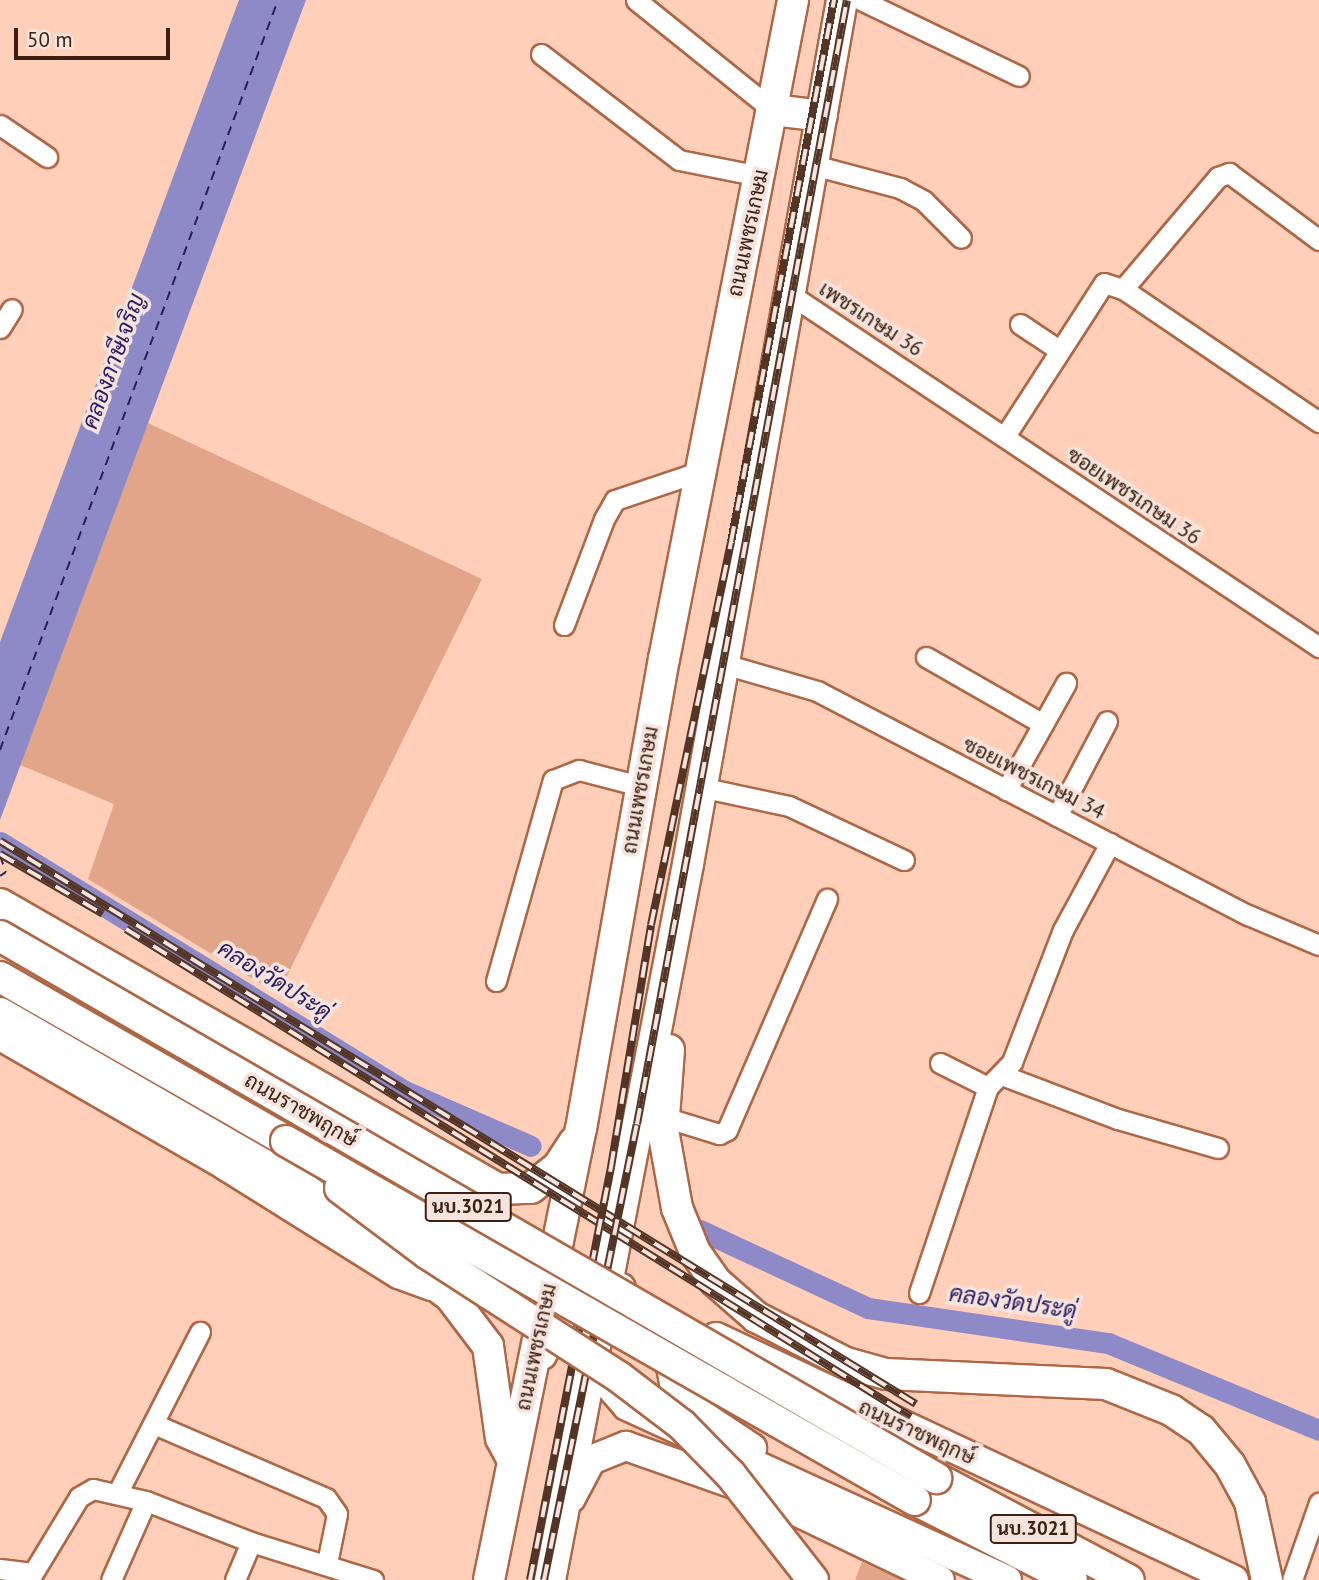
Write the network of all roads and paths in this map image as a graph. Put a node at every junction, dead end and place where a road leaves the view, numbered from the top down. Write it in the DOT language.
graph roads {
  1 [pos="636,0"];
  2 [pos="793,0"];
  3 [pos="842,0"];
  4 [pos="861,0"];
  5 [pos="541,54"];
  6 [pos="1019,76"];
  7 [pos="773,110"];
  8 [pos="822,117"];
  9 [pos="0,125"];
  10 [pos="47,157"];
  11 [pos="813,165"];
  12 [pos="760,176"];
  13 [pos="961,238"];
  14 [pos="1319,240"];
  15 [pos="1123,289"];
  16 [pos="791,295"];
  17 [pos="12,309"];
  18 [pos="1020,324"];
  19 [pos="0,328"];
  20 [pos="1059,350"];
  21 [pos="926,382"];
  22 [pos="1319,422"];
  23 [pos="1004,436"];
  24 [pos="701,471"];
  25 [pos="564,625"];
  26 [pos="1319,647"];
  27 [pos="926,657"];
  28 [pos="724,664"];
  29 [pos="1066,683"];
  30 [pos="1107,721"];
  31 [pos="1043,724"];
  32 [pos="640,786"];
  33 [pos="700,788"];
  34 [pos="1006,790"];
  35 [pos="1056,816"];
  36 [pos="1110,843"];
  37 [pos="904,860"];
  38 [pos="688,863"];
  39 [pos="827,899"];
  40 [pos="0,904"];
  41 [pos="0,936"];
  42 [pos="1319,946"];
  43 [pos="0,951"];
  44 [pos="0,977"];
  45 [pos="496,981"];
  46 [pos="0,1013"];
  47 [pos="0,1038"];
  48 [pos="940,1063"];
  49 [pos="995,1081"];
  50 [pos="664,1117"];
  51 [pos="581,1129"];
  52 [pos="286,1141"];
  53 [pos="1218,1148"];
  54 [pos="513,1192"];
  55 [pos="448,1205"];
  56 [pos="558,1241"];
  57 [pos="421,1272"];
  58 [pos="607,1282"];
  59 [pos="919,1293"];
  60 [pos="448,1294"];
  61 [pos="566,1312"];
  62 [pos="200,1332"];
  63 [pos="734,1346"];
  64 [pos="591,1370"];
  65 [pos="154,1424"];
  66 [pos="512,1459"];
  67 [pos="118,1492"];
  68 [pos="830,1500"];
  69 [pos="146,1501"];
  70 [pos="1319,1503"];
  71 [pos="563,1517"];
  72 [pos="1315,1530"];
  73 [pos="251,1542"];
  74 [pos="327,1563"];
  75 [pos="0,1569"];
  76 [pos="111,1580"];
  77 [pos="235,1580"];
  78 [pos="373,1580"];
  79 [pos="489,1580"];
  80 [pos="550,1580"];
  81 [pos="813,1580"];
  82 [pos="940,1580"];
  83 [pos="1007,1580"];
  84 [pos="1072,1580"];
  85 [pos="1129,1580"];
  86 [pos="1234,1580"];
  87 [pos="1267,1580"];
  88 [pos="1292,1580"];
  1 -- 7 [label="street"];
  2 -- 7 [label="main road, ถนนเพชรเกษม"];
  3 -- 8 [label="main road"];
  4 -- 6 [label="street"];
  5 -- 12 [label="street"];
  7 -- 8 [label="main road"];
  7 -- 12 [label="main road, ถนนเพชรเกษม"];
  8 -- 11 [label="main road"];
  9 -- 10 [label="street"];
  11 -- 13 [label="street"];
  11 -- 16 [label="main road"];
  12 -- 24 [label="main road, ถนนเพชรเกษม"];
  14 -- 15 [label="street"];
  15 -- 20 [label="street"];
  15 -- 22 [label="street"];
  16 -- 21 [label="street, เพชรเกษม 36"];
  16 -- 28 [label="main road"];
  17 -- 19 [label="street"];
  18 -- 20 [label="street"];
  20 -- 23 [label="street"];
  21 -- 23 [label="street, ซอยเพชรเกษม 36"];
  23 -- 26 [label="street, ซอยเพชรเกษม 36"];
  24 -- 25 [label="street"];
  24 -- 32 [label="main road, ถนนเพชรเกษม"];
  27 -- 31 [label="street"];
  28 -- 33 [label="main road"];
  28 -- 34 [label="street, ซอยเพชรเกษม 34"];
  29 -- 31 [label="street"];
  30 -- 35 [label="street"];
  31 -- 34 [label="street"];
  32 -- 45 [label="street"];
  32 -- 51 [label="main road, ถนนเพชรเกษม"];
  33 -- 37 [label="street"];
  33 -- 38 [label="main road"];
  34 -- 35 [label="street, ซอยเพชรเกษม 34"];
  35 -- 36 [label="street, ซอยเพชรเกษม 34"];
  36 -- 42 [label="street, ซอยเพชรเกษม 34"];
  36 -- 49 [label="street"];
  38 -- 50 [label="main road"];
  38 -- 58 [label="main road"];
  39 -- 50 [label="street"];
  40 -- 54 [label="main road"];
  41 -- 85 [label="main road, ถนนราชพฤกษ์ / นบ.3021, bridge"];
  43 -- 55 [label="street"];
  44 -- 52 [label="main road, ถนนราชพฤกษ์ / นบ.3021"];
  46 -- 57 [label="main road"];
  47 -- 60 [label="street"];
  48 -- 49 [label="street"];
  49 -- 53 [label="street"];
  49 -- 59 [label="street"];
  50 -- 87 [label="main road"];
  51 -- 54 [label="main road"];
  51 -- 56 [label="main road, ถนนเพชรเกษม"];
  52 -- 81 [label="main road, bridge"];
  52 -- 84 [label="main road, ถนนราชพฤกษ์ / นบ.3021, bridge"];
  54 -- 55 [label="street"];
  55 -- 57 [label="street"];
  56 -- 61 [label="main road"];
  56 -- 66 [label="main road, ถนนเพชรเกษม"];
  57 -- 60 [label="main road"];
  58 -- 61 [label="main road"];
  58 -- 63 [label="main road, ถนนราชพฤกษ์"];
  58 -- 64 [label="main road"];
  60 -- 66 [label="main road"];
  61 -- 64 [label="main road"];
  61 -- 66 [label="main road"];
  62 -- 65 [label="street"];
  63 -- 68 [label="main road"];
  63 -- 86 [label="main road, ถนนราชพฤกษ์ / นบ.3021"];
  64 -- 68 [label="main road"];
  64 -- 71 [label="main road"];
  65 -- 67 [label="street"];
  65 -- 74 [label="street"];
  66 -- 79 [label="main road, ถนนเพชรเกษม"];
  67 -- 69 [label="street"];
  67 -- 75 [label="street"];
  68 -- 83 [label="main road"];
  69 -- 73 [label="street"];
  69 -- 76 [label="street"];
  70 -- 72 [label="street"];
  71 -- 80 [label="main road"];
  71 -- 82 [label="main road"];
  72 -- 88 [label="street"];
  73 -- 74 [label="street"];
  73 -- 77 [label="street"];
  74 -- 78 [label="street"];
}
